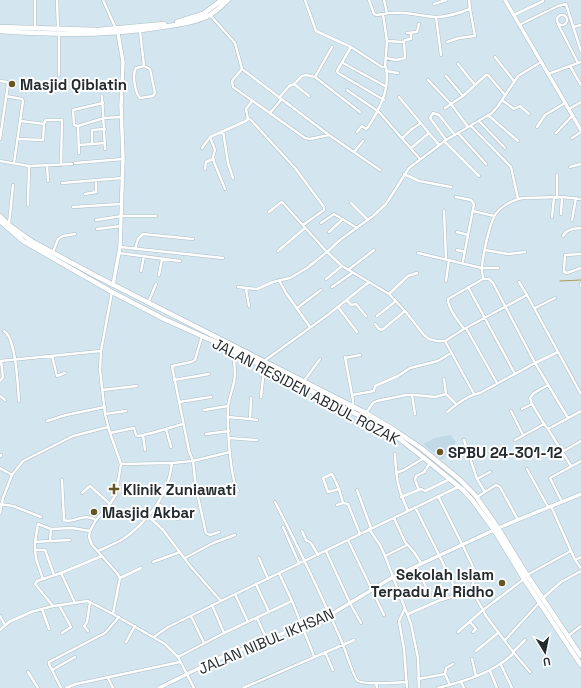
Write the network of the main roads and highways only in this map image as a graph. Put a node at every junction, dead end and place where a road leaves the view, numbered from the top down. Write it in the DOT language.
graph roads {
  1 [pos="222,0"];
  2 [pos="228,0"];
  3 [pos="209,13"];
  4 [pos="0,27"];
  5 [pos="151,27"];
  6 [pos="0,31"];
  7 [pos="59,31"];
  8 [pos="117,31"];
  9 [pos="0,216"];
  10 [pos="0,221"];
  11 [pos="303,384"];
  12 [pos="496,529"];
  13 [pos="541,601"];
  14 [pos="581,656"];
  15 [pos="581,665"];
  1 -- 3 [label="highway"];
  2 -- 3 [label="highway"];
  3 -- 5 [label="highway"];
  4 -- 7 [label="highway"];
  5 -- 8 [label="highway"];
  5 -- 8 [label="highway"];
  6 -- 7 [label="highway"];
  7 -- 8 [label="highway"];
  9 -- 11 [label="highway, JALAN RESIDEN ABDUL ROZAK"];
  10 -- 11 [label="highway, JALAN RESIDEN ABDUL ROZAK"];
  11 -- 12 [label="highway, JALAN RESIDEN ABDUL ROZAK"];
  11 -- 12 [label="highway, JALAN RESIDEN ABDUL ROZAK"];
  12 -- 13 [label="highway, JALAN RESIDEN ABDUL ROZAK"];
  13 -- 14 [label="highway, JALAN RESIDEN ABDUL ROZAK"];
  13 -- 15 [label="highway, JALAN RESIDEN ABDUL ROZAK"];
}
